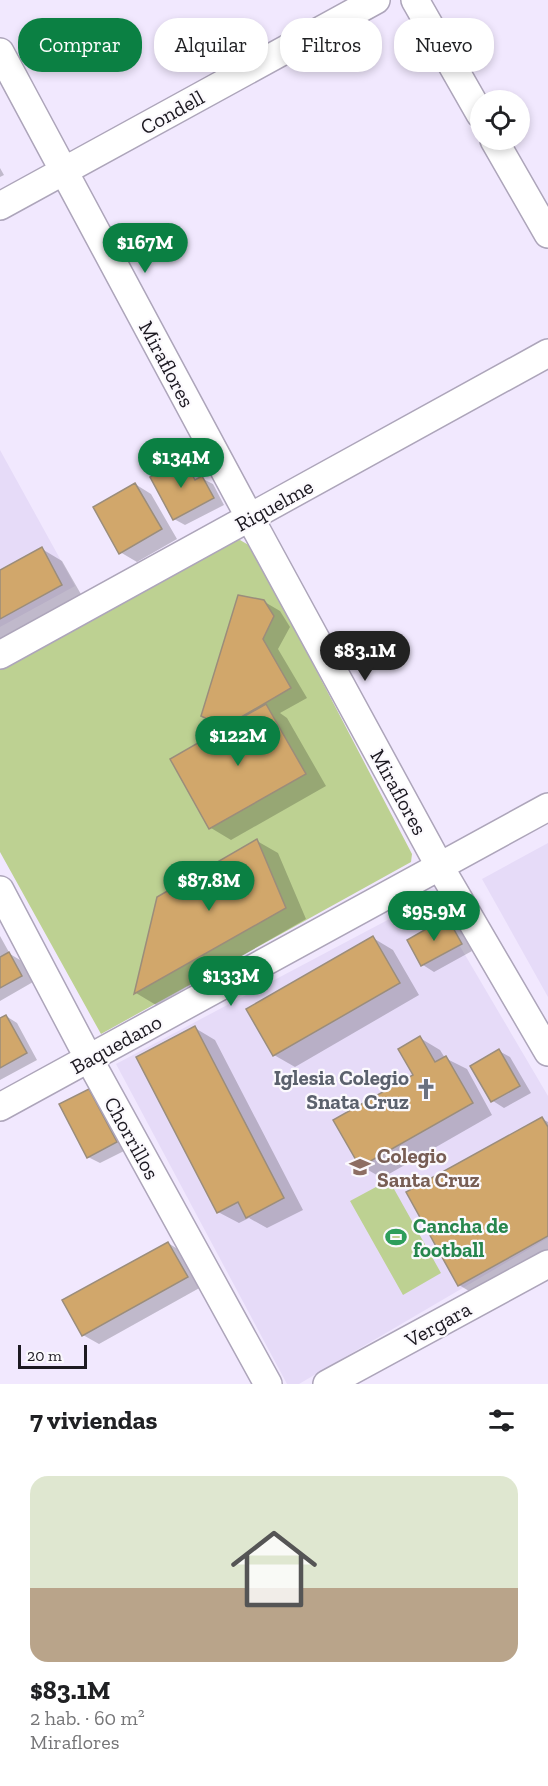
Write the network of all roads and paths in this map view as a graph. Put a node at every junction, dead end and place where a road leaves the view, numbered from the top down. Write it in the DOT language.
graph roads {
  1 [pos="376,0"];
  2 [pos="415,0"];
  3 [pos="0,52"];
  4 [pos="470,96"];
  5 [pos="500,150"];
  6 [pos="64,171"];
  7 [pos="0,206"];
  8 [pos="548,234"];
  9 [pos="548,353"];
  10 [pos="250,518"];
  11 [pos="0,655"];
  12 [pos="548,807"];
  13 [pos="440,867"];
  14 [pos="0,890"];
  15 [pos="548,1052"];
  16 [pos="89,1059"];
  17 [pos="0,1107"];
  18 [pos="548,1264"];
  19 [pos="267,1384"];
  20 [pos="327,1384"];
  1 -- 6 [label="street, Condell"];
  2 -- 4 [label="street"];
  3 -- 6 [label="street, Miraflores"];
  5 -- 8 [label="street"];
  6 -- 7 [label="street, Condell"];
  6 -- 10 [label="street, Miraflores"];
  9 -- 10 [label="street, Riquelme"];
  10 -- 11 [label="street, Riquelme"];
  10 -- 13 [label="street, Miraflores"];
  12 -- 13 [label="street, Baquedano"];
  13 -- 15 [label="street, Miraflores"];
  13 -- 16 [label="street, Baquedano"];
  14 -- 16 [label="street, Chorrillos"];
  16 -- 17 [label="street, Baquedano"];
  16 -- 19 [label="street, Chorrillos"];
  18 -- 20 [label="street, Vergara"];
}
